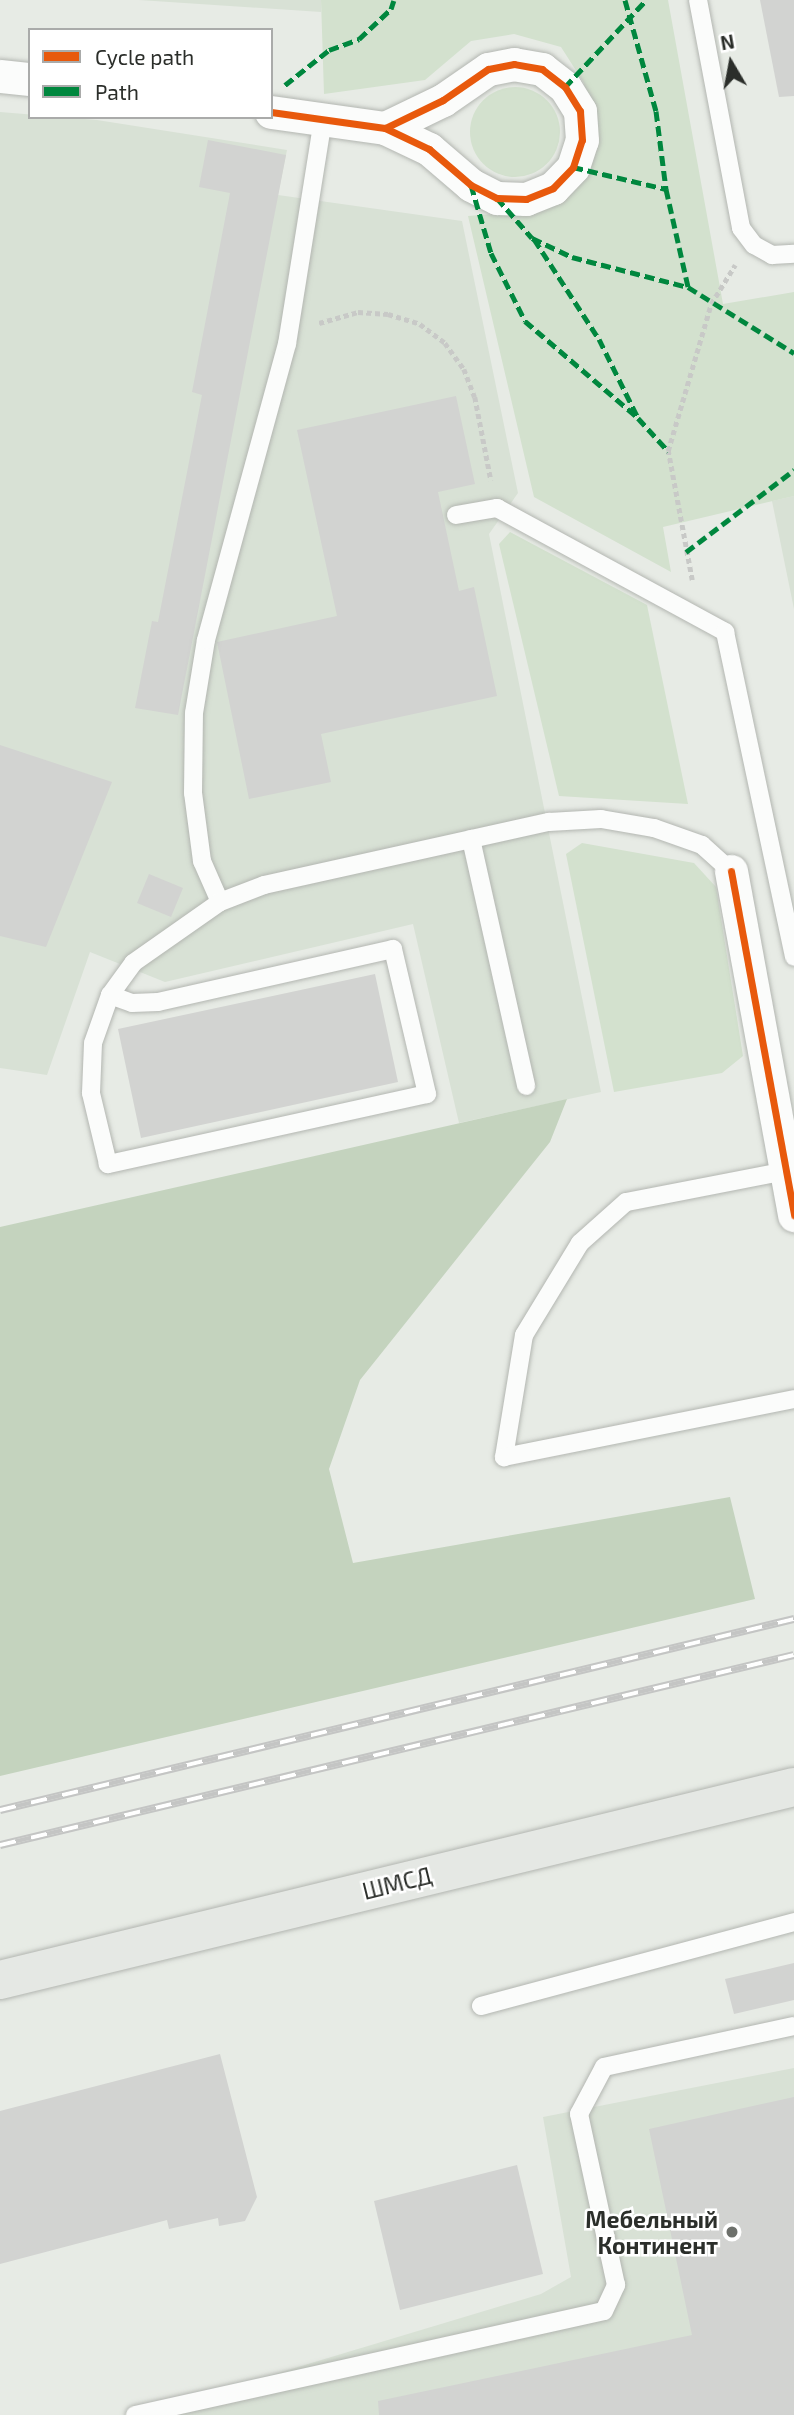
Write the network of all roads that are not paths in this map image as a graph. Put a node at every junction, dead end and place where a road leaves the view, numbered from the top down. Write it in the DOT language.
graph roads {
  1 [pos="698,0"];
  2 [pos="0,76"];
  3 [pos="28,79"];
  4 [pos="273,111"];
  5 [pos="323,119"];
  6 [pos="385,128"];
  7 [pos="794,254"];
  8 [pos="456,515"];
  9 [pos="471,839"];
  10 [pos="730,871"];
  11 [pos="220,902"];
  12 [pos="794,957"];
  13 [pos="110,995"];
  14 [pos="526,1086"];
  15 [pos="786,1171"];
  16 [pos="794,1210"];
  17 [pos="794,1399"];
  18 [pos="794,1787"];
  19 [pos="794,1802"];
  20 [pos="794,1922"];
  21 [pos="0,1980"];
  22 [pos="0,1995"];
  23 [pos="481,2006"];
  24 [pos="794,2026"];
  25 [pos="135,2415"];
  1 -- 7 [label="lane"];
  2 -- 3 [label="street"];
  4 -- 5 [label="street"];
  5 -- 6 [label="street"];
  5 -- 11 [label="lane"];
  6 -- 6 [label="street"];
  8 -- 12 [label="lane"];
  9 -- 10 [label="lane"];
  9 -- 11 [label="lane"];
  9 -- 14 [label="lane"];
  10 -- 15 [label="street"];
  11 -- 13 [label="lane"];
  13 -- 13 [label="lane"];
  15 -- 16 [label="street"];
  15 -- 17 [label="lane"];
  18 -- 21 [label="main road, ШМСД"];
  19 -- 22 [label="main road, ШМСД"];
  20 -- 23 [label="lane"];
  24 -- 25 [label="lane"];
}
